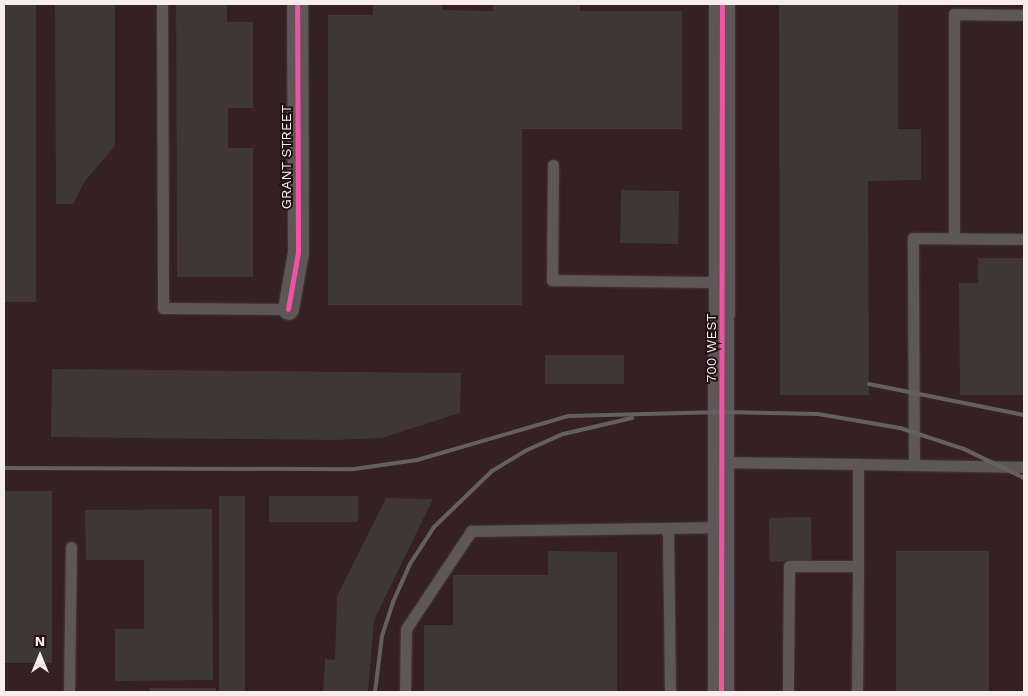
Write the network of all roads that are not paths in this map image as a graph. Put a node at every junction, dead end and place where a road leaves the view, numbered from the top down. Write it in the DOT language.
graph roads {
  1 [pos="162,4"];
  2 [pos="297,4"];
  3 [pos="722,4"];
  4 [pos="1024,15"];
  5 [pos="553,165"];
  6 [pos="954,238"];
  7 [pos="1024,239"];
  8 [pos="722,282"];
  9 [pos="288,309"];
  10 [pos="722,462"];
  11 [pos="858,464"];
  12 [pos="914,464"];
  13 [pos="1024,467"];
  14 [pos="722,527"];
  15 [pos="668,529"];
  16 [pos="71,546"];
  17 [pos="858,566"];
  18 [pos="70,692"];
  19 [pos="405,692"];
  20 [pos="670,692"];
  21 [pos="721,692"];
  22 [pos="788,692"];
  23 [pos="856,692"];
  1 -- 9 [label="lane"];
  2 -- 9 [label="street, GRANT STREET"];
  3 -- 8 [label="street, 700 WEST"];
  4 -- 6 [label="lane"];
  5 -- 8 [label="lane"];
  6 -- 7 [label="lane"];
  6 -- 12 [label="lane"];
  8 -- 10 [label="street, 700 WEST"];
  10 -- 11 [label="lane"];
  10 -- 14 [label="street, 700 WEST"];
  11 -- 12 [label="lane"];
  11 -- 17 [label="lane"];
  12 -- 13 [label="lane"];
  14 -- 15 [label="lane"];
  14 -- 21 [label="street, 700 WEST"];
  15 -- 19 [label="lane"];
  15 -- 20 [label="lane"];
  16 -- 18 [label="lane"];
  17 -- 22 [label="lane"];
  17 -- 23 [label="lane"];
}
